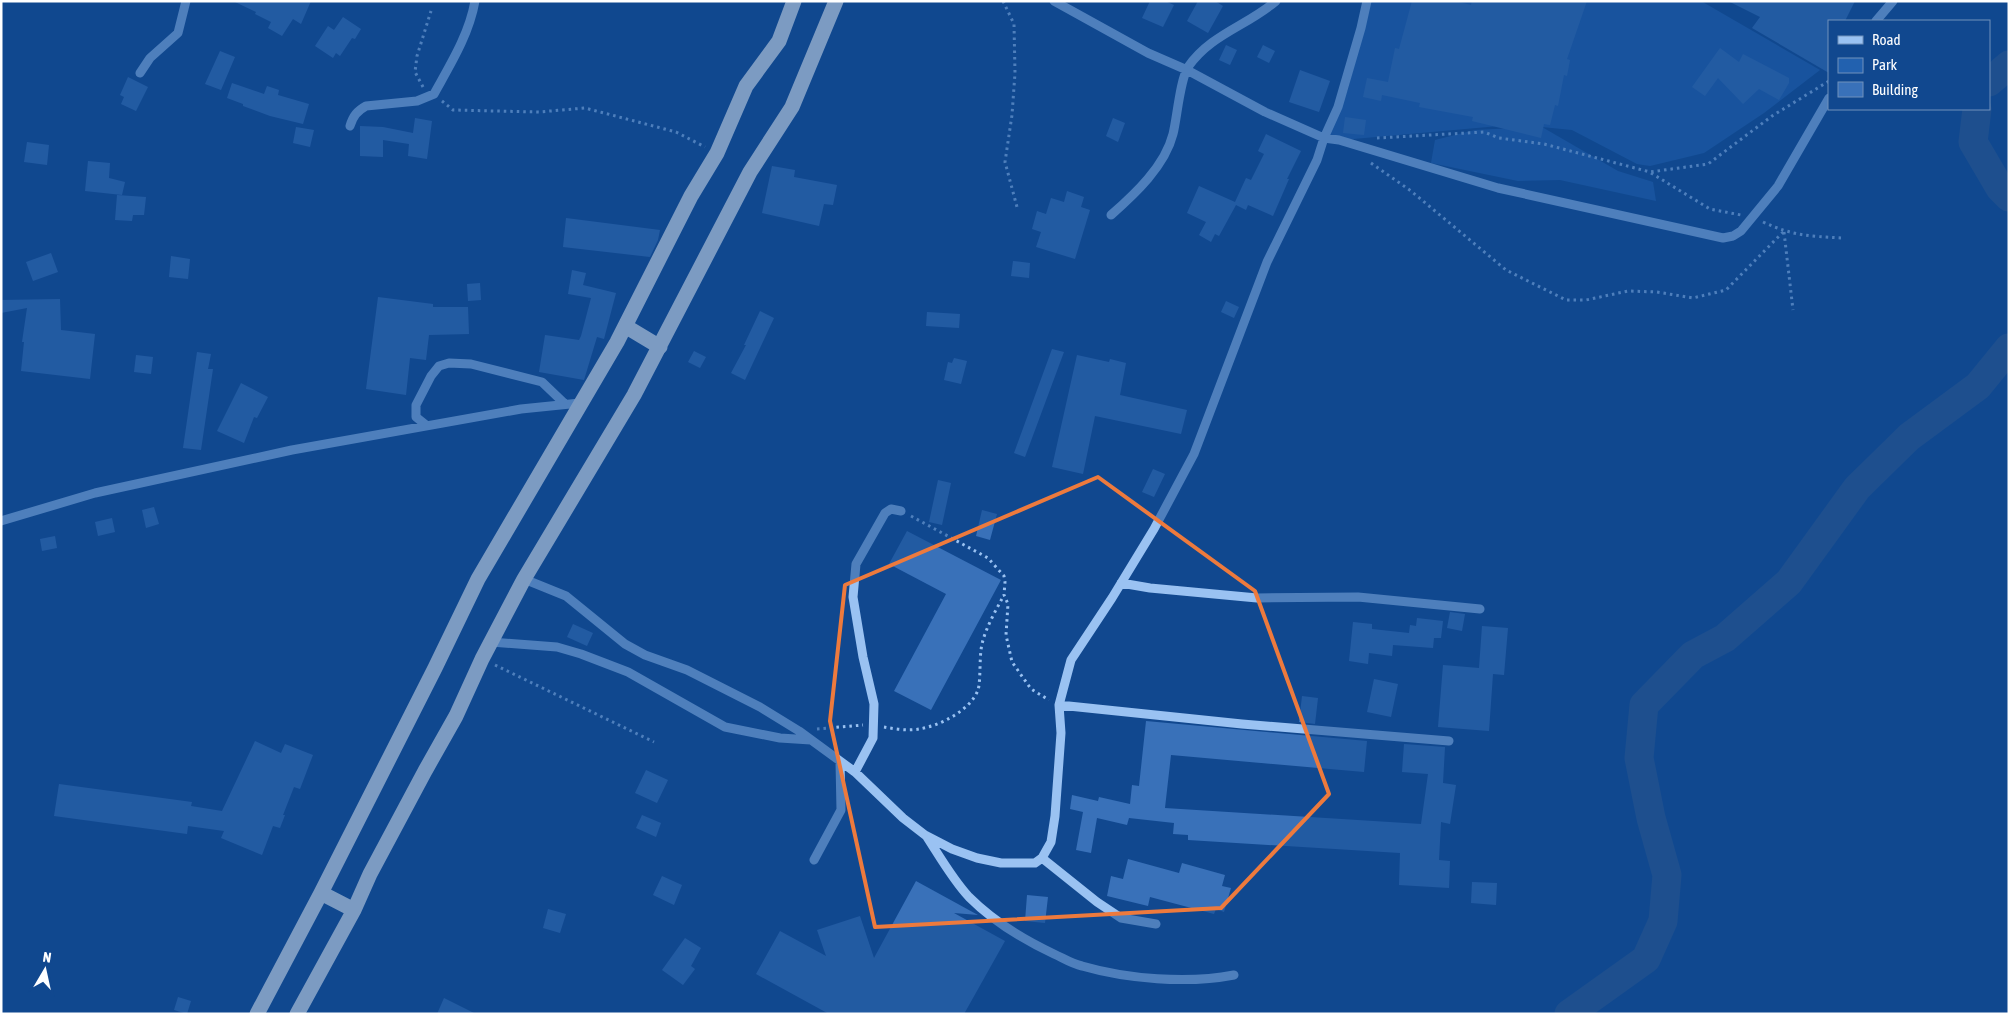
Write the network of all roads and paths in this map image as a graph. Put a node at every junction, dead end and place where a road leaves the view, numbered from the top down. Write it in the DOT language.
graph roads {
  1 [pos="186,1"];
  2 [pos="475,1"];
  3 [pos="794,1"];
  4 [pos="836,1"];
  5 [pos="1003,1"];
  6 [pos="1054,1"];
  7 [pos="1276,1"];
  8 [pos="1367,1"];
  9 [pos="1893,1"];
  10 [pos="431,11"];
  11 [pos="1877,20"];
  12 [pos="1187,70"];
  13 [pos="140,73"];
  14 [pos="1828,82"];
  15 [pos="434,94"];
  16 [pos="1828,100"];
  17 [pos="350,126"];
  18 [pos="1324,138"];
  19 [pos="1368,139"];
  20 [pos="717,153"];
  21 [pos="1363,157"];
  22 [pos="1017,207"];
  23 [pos="1111,215"];
  24 [pos="1793,310"];
  25 [pos="625,326"];
  26 [pos="660,347"];
  27 [pos="573,404"];
  28 [pos="426,426"];
  29 [pos="901,511"];
  30 [pos="1,521"];
  31 [pos="524,579"];
  32 [pos="1121,583"];
  33 [pos="1004,595"];
  34 [pos="1480,609"];
  35 [pos="490,642"];
  36 [pos="482,659"];
  37 [pos="1059,705"];
  38 [pos="874,724"];
  39 [pos="799,731"];
  40 [pos="811,740"];
  41 [pos="1449,741"];
  42 [pos="654,742"];
  43 [pos="840,761"];
  44 [pos="855,772"];
  45 [pos="925,835"];
  46 [pos="1042,858"];
  47 [pos="814,860"];
  48 [pos="321,893"];
  49 [pos="354,910"];
  50 [pos="1156,924"];
  51 [pos="1234,975"];
  52 [pos="257,1014"];
  53 [pos="298,1014"];
  1 -- 13 [label="street"];
  2 -- 15 [label="street"];
  3 -- 20 [label="highway"];
  4 -- 26 [label="highway"];
  5 -- 22 [label="path"];
  6 -- 12 [label="street"];
  7 -- 12 [label="street"];
  8 -- 18 [label="street"];
  9 -- 11 [label="street"];
  10 -- 15 [label="path"];
  12 -- 18 [label="street"];
  12 -- 23 [label="street"];
  14 -- 19 [label="path"];
  15 -- 17 [label="street"];
  15 -- 20 [label="path"];
  16 -- 18 [label="street"];
  18 -- 32 [label="street"];
  20 -- 25 [label="highway"];
  21 -- 24 [label="path"];
  25 -- 26 [label="highway"];
  25 -- 27 [label="highway"];
  26 -- 31 [label="highway"];
  27 -- 28 [label="street"];
  27 -- 28 [label="street"];
  27 -- 48 [label="highway"];
  28 -- 30 [label="street"];
  29 -- 33 [label="path"];
  29 -- 38 [label="street"];
  31 -- 35 [label="highway"];
  31 -- 39 [label="street"];
  32 -- 34 [label="street"];
  32 -- 37 [label="street"];
  33 -- 37 [label="path"];
  33 -- 38 [label="path"];
  35 -- 36 [label="highway"];
  35 -- 40 [label="street"];
  36 -- 42 [label="path"];
  36 -- 49 [label="highway"];
  37 -- 41 [label="street"];
  37 -- 46 [label="street"];
  38 -- 39 [label="path"];
  38 -- 44 [label="street"];
  39 -- 40 [label="street"];
  40 -- 43 [label="street"];
  43 -- 44 [label="street"];
  43 -- 47 [label="street"];
  44 -- 45 [label="street"];
  45 -- 46 [label="street"];
  45 -- 51 [label="street"];
  46 -- 50 [label="street"];
  48 -- 49 [label="highway"];
  48 -- 52 [label="highway"];
  49 -- 53 [label="highway"];
}
